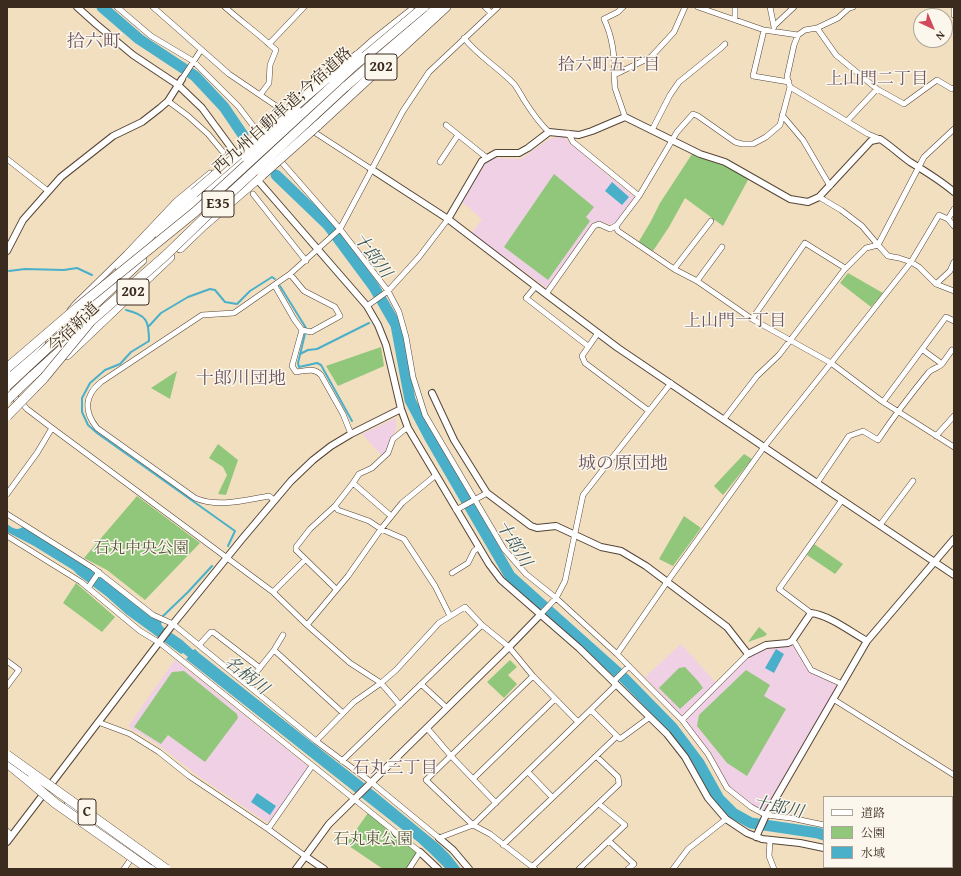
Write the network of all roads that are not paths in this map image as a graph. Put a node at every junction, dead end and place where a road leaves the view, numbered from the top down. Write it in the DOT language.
graph roads {
  1 [pos="77,7"];
  2 [pos="117,7"];
  3 [pos="153,7"];
  4 [pos="225,7"];
  5 [pos="298,7"];
  6 [pos="304,7"];
  7 [pos="421,7"];
  8 [pos="438,7"];
  9 [pos="446,7"];
  10 [pos="485,7"];
  11 [pos="498,7"];
  12 [pos="623,7"];
  13 [pos="685,7"];
  14 [pos="698,7"];
  15 [pos="735,7"];
  16 [pos="770,7"];
  17 [pos="794,7"];
  18 [pos="853,7"];
  19 [pos="954,9"];
  20 [pos="298,13"];
  21 [pos="491,13"];
  22 [pos="954,15"];
  23 [pos="735,20"];
  24 [pos="775,25"];
  25 [pos="816,28"];
  26 [pos="764,30"];
  27 [pos="773,32"];
  28 [pos="798,35"];
  29 [pos="464,38"];
  30 [pos="269,44"];
  31 [pos="725,44"];
  32 [pos="201,50"];
  33 [pos="193,61"];
  34 [pos="614,75"];
  35 [pos="182,79"];
  36 [pos="789,84"];
  37 [pos="178,85"];
  38 [pos="877,89"];
  39 [pos="953,90"];
  40 [pos="260,95"];
  41 [pos="168,101"];
  42 [pos="782,115"];
  43 [pos="625,117"];
  44 [pos="847,121"];
  45 [pos="446,126"];
  46 [pos="954,129"];
  47 [pos="652,130"];
  48 [pos="549,132"];
  49 [pos="568,133"];
  50 [pos="458,135"];
  51 [pos="880,139"];
  52 [pos="673,140"];
  53 [pos="223,152"];
  54 [pos="487,158"];
  55 [pos="243,159"];
  56 [pos="7,160"];
  57 [pos="440,162"];
  58 [pos="918,166"];
  59 [pos="371,169"];
  60 [pos="260,177"];
  61 [pos="830,186"];
  62 [pos="48,191"];
  63 [pos="954,192"];
  64 [pos="253,194"];
  65 [pos="638,196"];
  66 [pos="819,197"];
  67 [pos="954,209"];
  68 [pos="194,212"];
  69 [pos="448,219"];
  70 [pos="948,219"];
  71 [pos="711,221"];
  72 [pos="954,226"];
  73 [pos="616,227"];
  74 [pos="339,230"];
  75 [pos="878,245"];
  76 [pos="722,247"];
  77 [pos="318,249"];
  78 [pos="7,251"];
  79 [pos="306,261"];
  80 [pos="911,262"];
  81 [pos="954,262"];
  82 [pos="845,268"];
  83 [pos="674,269"];
  84 [pos="290,274"];
  85 [pos="697,281"];
  86 [pos="936,284"];
  87 [pos="275,286"];
  88 [pos="536,286"];
  89 [pos="388,291"];
  90 [pos="954,291"];
  91 [pos="546,294"];
  92 [pos="367,306"];
  93 [pos="752,319"];
  94 [pos="91,321"];
  95 [pos="954,321"];
  96 [pos="64,330"];
  97 [pos="302,330"];
  98 [pos="598,333"];
  99 [pos="789,340"];
  100 [pos="588,346"];
  101 [pos="923,350"];
  102 [pos="952,350"];
  103 [pos="831,363"];
  104 [pos="942,364"];
  105 [pos="9,374"];
  106 [pos="671,383"];
  107 [pos="7,386"];
  108 [pos="7,391"];
  109 [pos="432,393"];
  110 [pos="7,400"];
  111 [pos="20,401"];
  112 [pos="883,402"];
  113 [pos="401,409"];
  114 [pos="649,411"];
  115 [pos="897,411"];
  116 [pos="7,412"];
  117 [pos="7,416"];
  118 [pos="954,416"];
  119 [pos="724,419"];
  120 [pos="52,428"];
  121 [pos="408,428"];
  122 [pos="351,434"];
  123 [pos="936,436"];
  124 [pos="764,447"];
  125 [pos="954,447"];
  126 [pos="436,475"];
  127 [pos="913,481"];
  128 [pos="352,483"];
  129 [pos="817,483"];
  130 [pos="486,493"];
  131 [pos="7,494"];
  132 [pos="475,499"];
  133 [pos="274,500"];
  134 [pos="842,500"];
  135 [pos="334,506"];
  136 [pos="456,510"];
  137 [pos="7,514"];
  138 [pos="391,516"];
  139 [pos="880,525"];
  140 [pos="381,529"];
  141 [pos="574,535"];
  142 [pos="7,536"];
  143 [pos="954,539"];
  144 [pos="479,548"];
  145 [pos="226,558"];
  146 [pos="305,560"];
  147 [pos="934,562"];
  148 [pos="99,572"];
  149 [pos="452,573"];
  150 [pos="954,574"];
  151 [pos="667,582"];
  152 [pos="88,588"];
  153 [pos="336,589"];
  154 [pos="273,592"];
  155 [pos="556,598"];
  156 [pos="811,613"];
  157 [pos="540,615"];
  158 [pos="450,616"];
  159 [pos="173,624"];
  160 [pos="307,625"];
  161 [pos="482,625"];
  162 [pos="283,635"];
  163 [pos="792,641"];
  164 [pos="867,642"];
  165 [pos="160,643"];
  166 [pos="199,645"];
  167 [pos="509,647"];
  168 [pos="274,650"];
  169 [pos="617,654"];
  170 [pos="748,654"];
  171 [pos="7,661"];
  172 [pos="629,666"];
  173 [pos="260,668"];
  174 [pos="533,676"];
  175 [pos="381,683"];
  176 [pos="247,684"];
  177 [pos="421,684"];
  178 [pos="614,684"];
  179 [pos="842,684"];
  180 [pos="7,686"];
  181 [pos="555,699"];
  182 [pos="833,699"];
  183 [pos="400,704"];
  184 [pos="448,708"];
  185 [pos="591,710"];
  186 [pos="343,713"];
  187 [pos="650,717"];
  188 [pos="682,720"];
  189 [pos="98,722"];
  190 [pos="578,722"];
  191 [pos="427,728"];
  192 [pos="617,736"];
  193 [pos="316,741"];
  194 [pos="7,755"];
  195 [pos="451,756"];
  196 [pos="596,756"];
  197 [pos="342,761"];
  198 [pos="7,763"];
  199 [pos="312,766"];
  200 [pos="528,772"];
  201 [pos="954,775"];
  202 [pos="474,778"];
  203 [pos="371,782"];
  204 [pos="552,798"];
  205 [pos="355,799"];
  206 [pos="70,800"];
  207 [pos="496,803"];
  208 [pos="599,804"];
  209 [pos="766,815"];
  210 [pos="726,819"];
  211 [pos="473,825"];
  212 [pos="823,825"];
  213 [pos="268,829"];
  214 [pos="10,834"];
  215 [pos="756,837"];
  216 [pos="439,838"];
  217 [pos="770,840"];
  218 [pos="609,841"];
  219 [pos="7,842"];
  220 [pos="503,845"];
  221 [pos="823,848"];
  222 [pos="420,852"];
  223 [pos="305,856"];
  224 [pos="131,859"];
  225 [pos="533,868"];
  226 [pos="124,869"];
  227 [pos="149,869"];
  228 [pos="156,869"];
  229 [pos="163,869"];
  230 [pos="166,869"];
  231 [pos="296,869"];
  232 [pos="324,869"];
  233 [pos="409,869"];
  234 [pos="438,869"];
  235 [pos="469,869"];
  236 [pos="579,869"];
  237 [pos="628,869"];
  238 [pos="673,869"];
  239 [pos="774,869"];
  1 -- 37 [label="street"];
  2 -- 33 [label="street"];
  3 -- 32 [label="street"];
  4 -- 30 [label="street"];
  5 -- 20 [label="street"];
  6 -- 20 [label="street"];
  7 -- 55 [label="highway, 今宿新道 / 202, bridge"];
  7 -- 68 [label="highway, 西九州自動車道;今宿道路 / E35, bridge"];
  7 -- 96 [label="highway, bridge"];
  8 -- 94 [label="highway, 西九州自動車道;今宿道路 / E35, bridge"];
  9 -- 60 [label="highway, 今宿新道 / 202, bridge"];
  10 -- 21 [label="street"];
  11 -- 21 [label="street"];
  12 -- 34 [label="street"];
  13 -- 34 [label="street"];
  14 -- 23 [label="street"];
  15 -- 23 [label="street"];
  16 -- 24 [label="street"];
  17 -- 24 [label="street"];
  18 -- 25 [label="street"];
  19 -- 22 [label="street"];
  20 -- 30 [label="street"];
  21 -- 29 [label="street"];
  23 -- 26 [label="street"];
  24 -- 27 [label="street"];
  25 -- 28 [label="street"];
  25 -- 38 [label="street"];
  26 -- 27 [label="street"];
  26 -- 36 [label="street"];
  27 -- 28 [label="street"];
  28 -- 36 [label="street"];
  29 -- 48 [label="street"];
  29 -- 59 [label="street"];
  30 -- 40 [label="street"];
  31 -- 47 [label="street"];
  32 -- 33 [label="street"];
  32 -- 40 [label="street"];
  33 -- 35 [label="street"];
  33 -- 74 [label="street"];
  34 -- 43 [label="street"];
  35 -- 37 [label="street"];
  36 -- 42 [label="street"];
  36 -- 44 [label="street"];
  37 -- 41 [label="street"];
  37 -- 55 [label="street"];
  38 -- 39 [label="street"];
  38 -- 44 [label="street"];
  40 -- 59 [label="street"];
  41 -- 53 [label="street"];
  41 -- 62 [label="street"];
  42 -- 52 [label="street"];
  42 -- 61 [label="street"];
  43 -- 47 [label="street"];
  43 -- 49 [label="street"];
  44 -- 51 [label="street"];
  45 -- 50 [label="street"];
  46 -- 58 [label="street"];
  47 -- 52 [label="street"];
  48 -- 49 [label="street"];
  48 -- 54 [label="street"];
  49 -- 65 [label="street"];
  50 -- 54 [label="street"];
  50 -- 57 [label="street"];
  51 -- 58 [label="street"];
  51 -- 61 [label="street"];
  52 -- 65 [label="street"];
  52 -- 66 [label="street"];
  54 -- 69 [label="street"];
  55 -- 60 [label="street"];
  55 -- 96 [label="highway, 今宿新道 / 202"];
  55 -- 105 [label="street"];
  56 -- 62 [label="street"];
  58 -- 63 [label="street"];
  58 -- 75 [label="street"];
  59 -- 69 [label="street"];
  59 -- 74 [label="street"];
  60 -- 77 [label="street"];
  60 -- 111 [label="highway, 今宿新道 / 202"];
  61 -- 66 [label="street"];
  62 -- 78 [label="street"];
  64 -- 79 [label="street"];
  65 -- 73 [label="street"];
  66 -- 75 [label="street"];
  67 -- 70 [label="street"];
  68 -- 105 [label="highway, bridge"];
  68 -- 107 [label="highway, 西九州自動車道;今宿道路 / E35, bridge"];
  69 -- 88 [label="street"];
  69 -- 89 [label="street"];
  70 -- 72 [label="street"];
  70 -- 80 [label="street"];
  71 -- 83 [label="street"];
  73 -- 83 [label="street"];
  73 -- 91 [label="street"];
  74 -- 77 [label="street"];
  74 -- 89 [label="street"];
  75 -- 80 [label="street"];
  75 -- 82 [label="street"];
  76 -- 85 [label="street"];
  77 -- 79 [label="street"];
  77 -- 92 [label="street"];
  79 -- 84 [label="street"];
  80 -- 86 [label="street"];
  80 -- 103 [label="street"];
  81 -- 86 [label="street"];
  82 -- 93 [label="street"];
  82 -- 99 [label="street"];
  83 -- 85 [label="street"];
  84 -- 87 [label="street"];
  84 -- 97 [label="street"];
  85 -- 93 [label="street"];
  86 -- 90 [label="street"];
  87 -- 97 [label="street"];
  87 -- 133 [label="street"];
  88 -- 91 [label="street"];
  88 -- 100 [label="street"];
  89 -- 92 [label="street"];
  89 -- 132 [label="street"];
  91 -- 98 [label="street"];
  92 -- 113 [label="street"];
  93 -- 99 [label="street"];
  94 -- 110 [label="highway, 西九州自動車道;今宿道路 / E35, bridge"];
  94 -- 117 [label="highway, bridge"];
  95 -- 101 [label="street"];
  96 -- 105 [label="highway, 今宿新道 / 202"];
  97 -- 122 [label="street"];
  98 -- 100 [label="street"];
  98 -- 106 [label="street"];
  99 -- 103 [label="street"];
  99 -- 119 [label="street"];
  100 -- 114 [label="street"];
  101 -- 104 [label="street"];
  101 -- 112 [label="street"];
  102 -- 104 [label="street"];
  103 -- 112 [label="street"];
  103 -- 124 [label="street"];
  104 -- 115 [label="street"];
  106 -- 114 [label="street"];
  106 -- 119 [label="street"];
  108 -- 111 [label="street"];
  109 -- 130 [label="street"];
  111 -- 116 [label="highway, 今宿新道 / 202"];
  111 -- 120 [label="street"];
  112 -- 115 [label="street"];
  113 -- 121 [label="street"];
  113 -- 122 [label="street"];
  114 -- 141 [label="street"];
  115 -- 123 [label="street"];
  115 -- 129 [label="street"];
  118 -- 123 [label="street"];
  119 -- 124 [label="street"];
  120 -- 131 [label="street"];
  120 -- 145 [label="street"];
  121 -- 126 [label="street"];
  121 -- 128 [label="street"];
  122 -- 133 [label="street"];
  123 -- 125 [label="street"];
  124 -- 129 [label="street"];
  124 -- 151 [label="street"];
  126 -- 136 [label="street"];
  126 -- 138 [label="street"];
  127 -- 139 [label="street"];
  128 -- 135 [label="street"];
  128 -- 138 [label="street"];
  129 -- 134 [label="street"];
  130 -- 132 [label="street"];
  130 -- 141 [label="street"];
  132 -- 136 [label="street"];
  132 -- 155 [label="street"];
  133 -- 145 [label="street"];
  134 -- 139 [label="street"];
  134 -- 156 [label="street"];
  135 -- 140 [label="street"];
  135 -- 146 [label="street"];
  136 -- 144 [label="street"];
  137 -- 148 [label="street"];
  138 -- 140 [label="street"];
  139 -- 147 [label="street"];
  140 -- 153 [label="street"];
  140 -- 158 [label="street"];
  141 -- 151 [label="street"];
  141 -- 155 [label="street"];
  142 -- 152 [label="street"];
  143 -- 147 [label="street"];
  144 -- 149 [label="street"];
  144 -- 157 [label="street"];
  145 -- 154 [label="street"];
  145 -- 159 [label="street"];
  146 -- 153 [label="street"];
  146 -- 154 [label="street"];
  147 -- 150 [label="street"];
  147 -- 164 [label="street"];
  148 -- 152 [label="street"];
  148 -- 159 [label="street"];
  151 -- 169 [label="street"];
  151 -- 170 [label="street"];
  152 -- 165 [label="street"];
  153 -- 160 [label="street"];
  154 -- 160 [label="street"];
  155 -- 157 [label="street"];
  155 -- 169 [label="street"];
  156 -- 163 [label="street"];
  156 -- 164 [label="street"];
  157 -- 167 [label="street"];
  157 -- 178 [label="street"];
  158 -- 161 [label="street"];
  158 -- 175 [label="street"];
  159 -- 165 [label="street"];
  159 -- 166 [label="street"];
  160 -- 175 [label="street"];
  161 -- 167 [label="street"];
  161 -- 177 [label="street"];
  162 -- 168 [label="street"];
  163 -- 170 [label="street"];
  163 -- 179 [label="street"];
  164 -- 179 [label="street"];
  165 -- 189 [label="street"];
  165 -- 199 [label="street"];
  166 -- 173 [label="street"];
  166 -- 176 [label="street"];
  167 -- 174 [label="street"];
  167 -- 184 [label="street"];
  168 -- 173 [label="street"];
  168 -- 186 [label="street"];
  169 -- 172 [label="street"];
  170 -- 188 [label="street"];
  171 -- 180 [label="street"];
  172 -- 178 [label="street"];
  172 -- 188 [label="street"];
  173 -- 176 [label="street"];
  174 -- 181 [label="street"];
  174 -- 195 [label="street"];
  175 -- 183 [label="street"];
  175 -- 186 [label="street"];
  176 -- 193 [label="street"];
  177 -- 183 [label="street"];
  177 -- 184 [label="street"];
  178 -- 185 [label="street"];
  178 -- 187 [label="street"];
  179 -- 182 [label="street"];
  181 -- 190 [label="street"];
  181 -- 202 [label="street"];
  182 -- 201 [label="street"];
  182 -- 209 [label="street"];
  183 -- 197 [label="street"];
  184 -- 191 [label="street"];
  185 -- 190 [label="street"];
  185 -- 192 [label="street"];
  186 -- 193 [label="street"];
  187 -- 192 [label="street"];
  187 -- 210 [label="street"];
  188 -- 209 [label="street"];
  189 -- 213 [label="street"];
  189 -- 214 [label="street"];
  190 -- 200 [label="street"];
  191 -- 195 [label="street"];
  191 -- 203 [label="street"];
  192 -- 196 [label="street"];
  193 -- 197 [label="street"];
  194 -- 229 [label="highway, C, bridge"];
  194 -- 230 [label="highway, C, bridge"];
  195 -- 202 [label="street"];
  195 -- 211 [label="street"];
  196 -- 204 [label="street"];
  196 -- 208 [label="street"];
  197 -- 203 [label="street"];
  198 -- 227 [label="highway, bridge"];
  199 -- 205 [label="street"];
  199 -- 213 [label="street"];
  200 -- 204 [label="street"];
  200 -- 207 [label="street"];
  202 -- 207 [label="street"];
  203 -- 205 [label="street"];
  203 -- 216 [label="street"];
  204 -- 220 [label="street"];
  205 -- 222 [label="street"];
  205 -- 223 [label="street"];
  206 -- 228 [label="highway"];
  207 -- 211 [label="street"];
  208 -- 218 [label="street"];
  208 -- 225 [label="street"];
  209 -- 212 [label="street"];
  209 -- 215 [label="street"];
  210 -- 215 [label="street"];
  210 -- 238 [label="street"];
  211 -- 216 [label="street"];
  211 -- 220 [label="street"];
  213 -- 223 [label="street"];
  214 -- 219 [label="street"];
  215 -- 217 [label="street"];
  216 -- 235 [label="street"];
  217 -- 221 [label="street"];
  217 -- 239 [label="street"];
  218 -- 236 [label="street"];
  218 -- 237 [label="street"];
  220 -- 225 [label="street"];
  222 -- 233 [label="street"];
  222 -- 234 [label="street"];
  223 -- 231 [label="street"];
  223 -- 232 [label="street"];
  224 -- 226 [label="street"];
}
